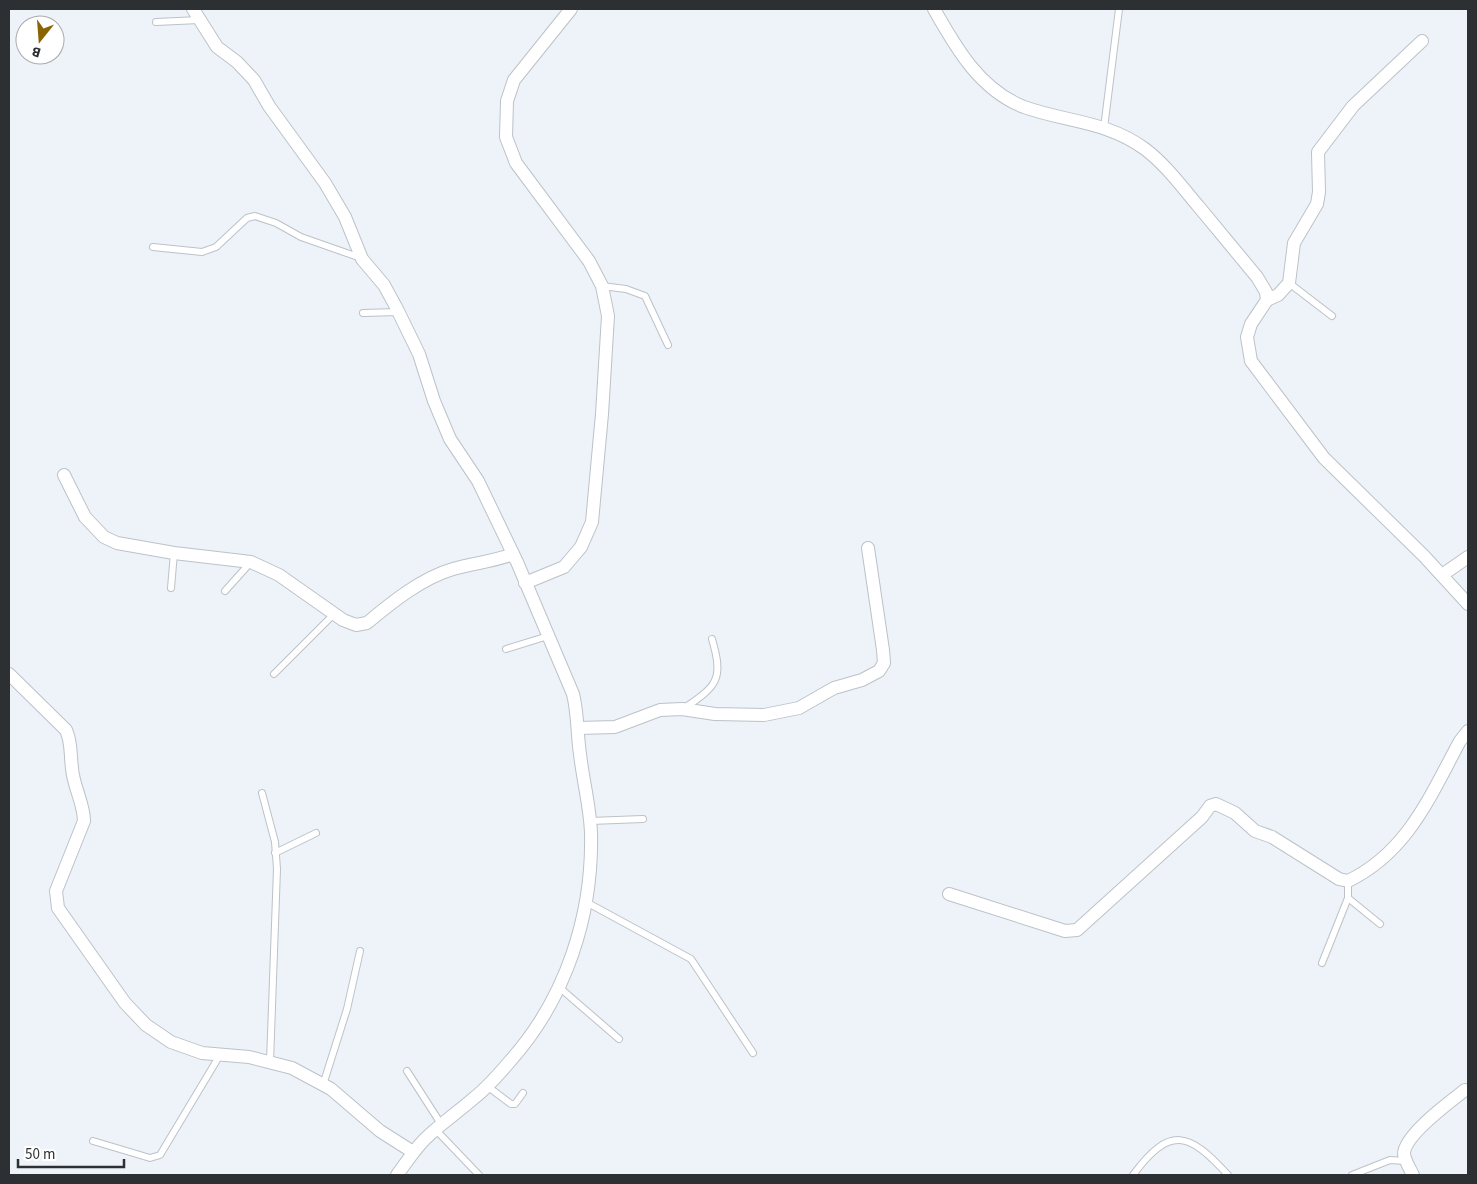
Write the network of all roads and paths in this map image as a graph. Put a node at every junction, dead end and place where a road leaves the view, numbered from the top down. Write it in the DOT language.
graph roads {
  1 [pos="934,9"];
  2 [pos="1118,9"];
  3 [pos="569,10"];
  4 [pos="196,14"];
  5 [pos="156,22"];
  6 [pos="1422,41"];
  7 [pos="1104,128"];
  8 [pos="154,247"];
  9 [pos="362,258"];
  10 [pos="1289,283"];
  11 [pos="602,286"];
  12 [pos="1267,300"];
  13 [pos="398,312"];
  14 [pos="363,313"];
  15 [pos="1332,316"];
  16 [pos="668,345"];
  17 [pos="64,475"];
  18 [pos="868,548"];
  19 [pos="174,553"];
  20 [pos="513,554"];
  21 [pos="1468,556"];
  22 [pos="251,562"];
  23 [pos="1442,575"];
  24 [pos="525,583"];
  25 [pos="171,588"];
  26 [pos="225,591"];
  27 [pos="1468,604"];
  28 [pos="334,614"];
  29 [pos="548,636"];
  30 [pos="712,640"];
  31 [pos="506,649"];
  32 [pos="9,674"];
  33 [pos="274,674"];
  34 [pos="682,709"];
  35 [pos="578,728"];
  36 [pos="1468,731"];
  37 [pos="262,792"];
  38 [pos="643,819"];
  39 [pos="590,821"];
  40 [pos="316,833"];
  41 [pos="276,853"];
  42 [pos="1348,881"];
  43 [pos="949,894"];
  44 [pos="1348,898"];
  45 [pos="586,902"];
  46 [pos="1380,924"];
  47 [pos="360,951"];
  48 [pos="1322,963"];
  49 [pos="560,988"];
  50 [pos="619,1039"];
  51 [pos="753,1053"];
  52 [pos="220,1055"];
  53 [pos="270,1062"];
  54 [pos="407,1071"];
  55 [pos="324,1085"];
  56 [pos="487,1086"];
  57 [pos="1465,1090"];
  58 [pos="523,1093"];
  59 [pos="438,1126"];
  60 [pos="93,1141"];
  61 [pos="413,1152"];
  62 [pos="1407,1162"];
  63 [pos="397,1175"];
  64 [pos="479,1175"];
  65 [pos="1133,1175"];
  66 [pos="1228,1175"];
  67 [pos="1352,1175"];
  68 [pos="1413,1175"];
  1 -- 7 [label="street"];
  2 -- 7 [label="lane"];
  3 -- 11 [label="street"];
  4 -- 5 [label="lane"];
  4 -- 9 [label="street"];
  6 -- 10 [label="street"];
  7 -- 12 [label="street"];
  8 -- 9 [label="lane"];
  9 -- 13 [label="street"];
  10 -- 12 [label="street"];
  10 -- 15 [label="lane"];
  11 -- 16 [label="lane"];
  11 -- 24 [label="street"];
  12 -- 23 [label="street"];
  13 -- 14 [label="lane"];
  13 -- 20 [label="street"];
  17 -- 19 [label="street"];
  18 -- 34 [label="street"];
  19 -- 22 [label="street"];
  19 -- 25 [label="lane"];
  20 -- 24 [label="street"];
  20 -- 28 [label="street"];
  21 -- 23 [label="street"];
  22 -- 26 [label="lane"];
  22 -- 28 [label="street"];
  23 -- 27 [label="street"];
  24 -- 29 [label="street"];
  28 -- 33 [label="lane"];
  29 -- 31 [label="lane"];
  29 -- 35 [label="street"];
  30 -- 34 [label="lane"];
  32 -- 52 [label="street"];
  34 -- 35 [label="street"];
  35 -- 39 [label="street"];
  36 -- 42 [label="street"];
  37 -- 41 [label="lane"];
  38 -- 39 [label="lane"];
  39 -- 45 [label="street"];
  40 -- 41 [label="lane"];
  41 -- 53 [label="lane"];
  42 -- 43 [label="street"];
  42 -- 44 [label="lane"];
  44 -- 46 [label="lane"];
  44 -- 48 [label="lane"];
  45 -- 49 [label="street"];
  45 -- 51 [label="lane"];
  47 -- 55 [label="lane"];
  49 -- 50 [label="lane"];
  49 -- 56 [label="street"];
  52 -- 53 [label="street"];
  52 -- 60 [label="lane"];
  53 -- 55 [label="street"];
  54 -- 59 [label="lane"];
  55 -- 61 [label="street"];
  56 -- 58 [label="lane"];
  56 -- 59 [label="street"];
  57 -- 62 [label="street"];
  59 -- 61 [label="street"];
  59 -- 64 [label="lane"];
  61 -- 63 [label="street"];
  62 -- 67 [label="lane"];
  62 -- 68 [label="street"];
  65 -- 66 [label="lane"];
}
